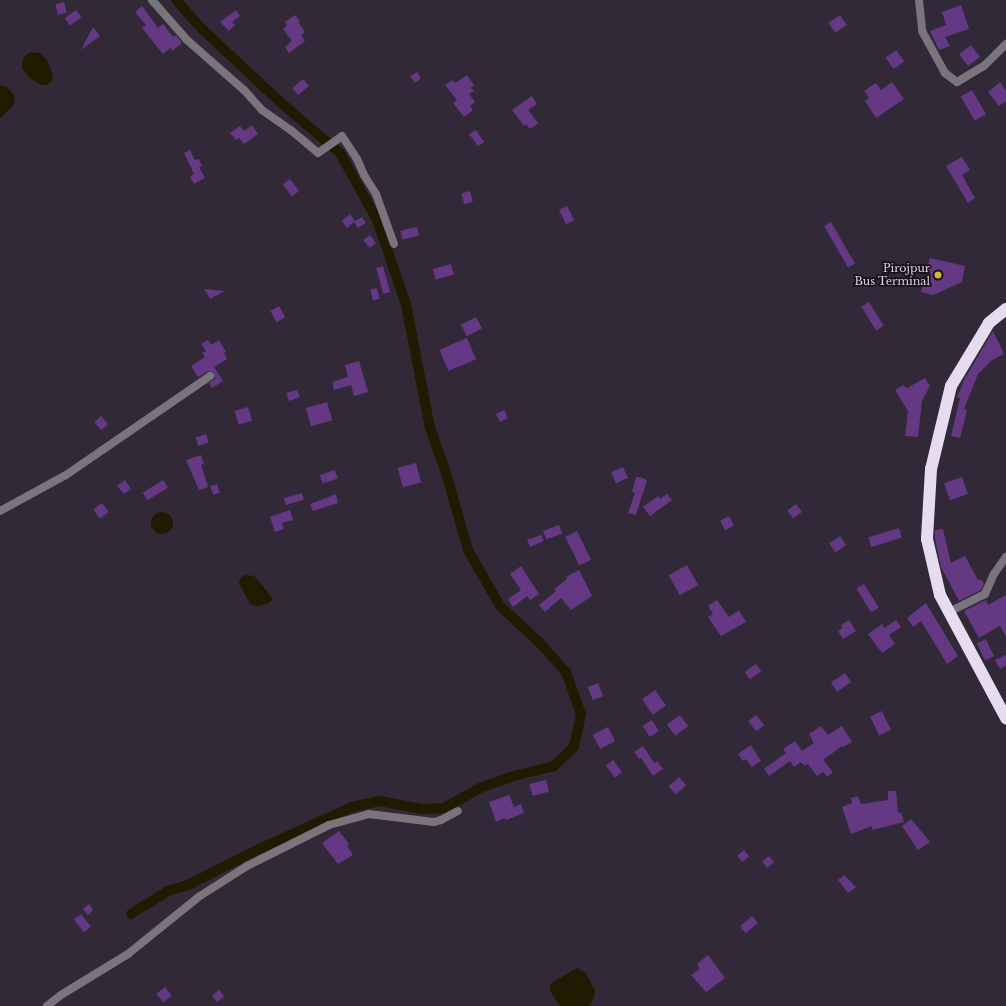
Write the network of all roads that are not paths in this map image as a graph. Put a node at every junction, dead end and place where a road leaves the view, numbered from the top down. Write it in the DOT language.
graph roads {
  1 [pos="152,0"];
  2 [pos="919,0"];
  3 [pos="1006,44"];
  4 [pos="394,244"];
  5 [pos="1006,309"];
  6 [pos="210,376"];
  7 [pos="0,511"];
  8 [pos="1006,557"];
  9 [pos="949,612"];
  10 [pos="1006,718"];
  11 [pos="458,811"];
  12 [pos="47,1006"];
  1 -- 4 [label="street"];
  2 -- 3 [label="street"];
  5 -- 9 [label="highway"];
  6 -- 7 [label="street"];
  8 -- 9 [label="street"];
  9 -- 10 [label="highway"];
  11 -- 12 [label="street"];
}
